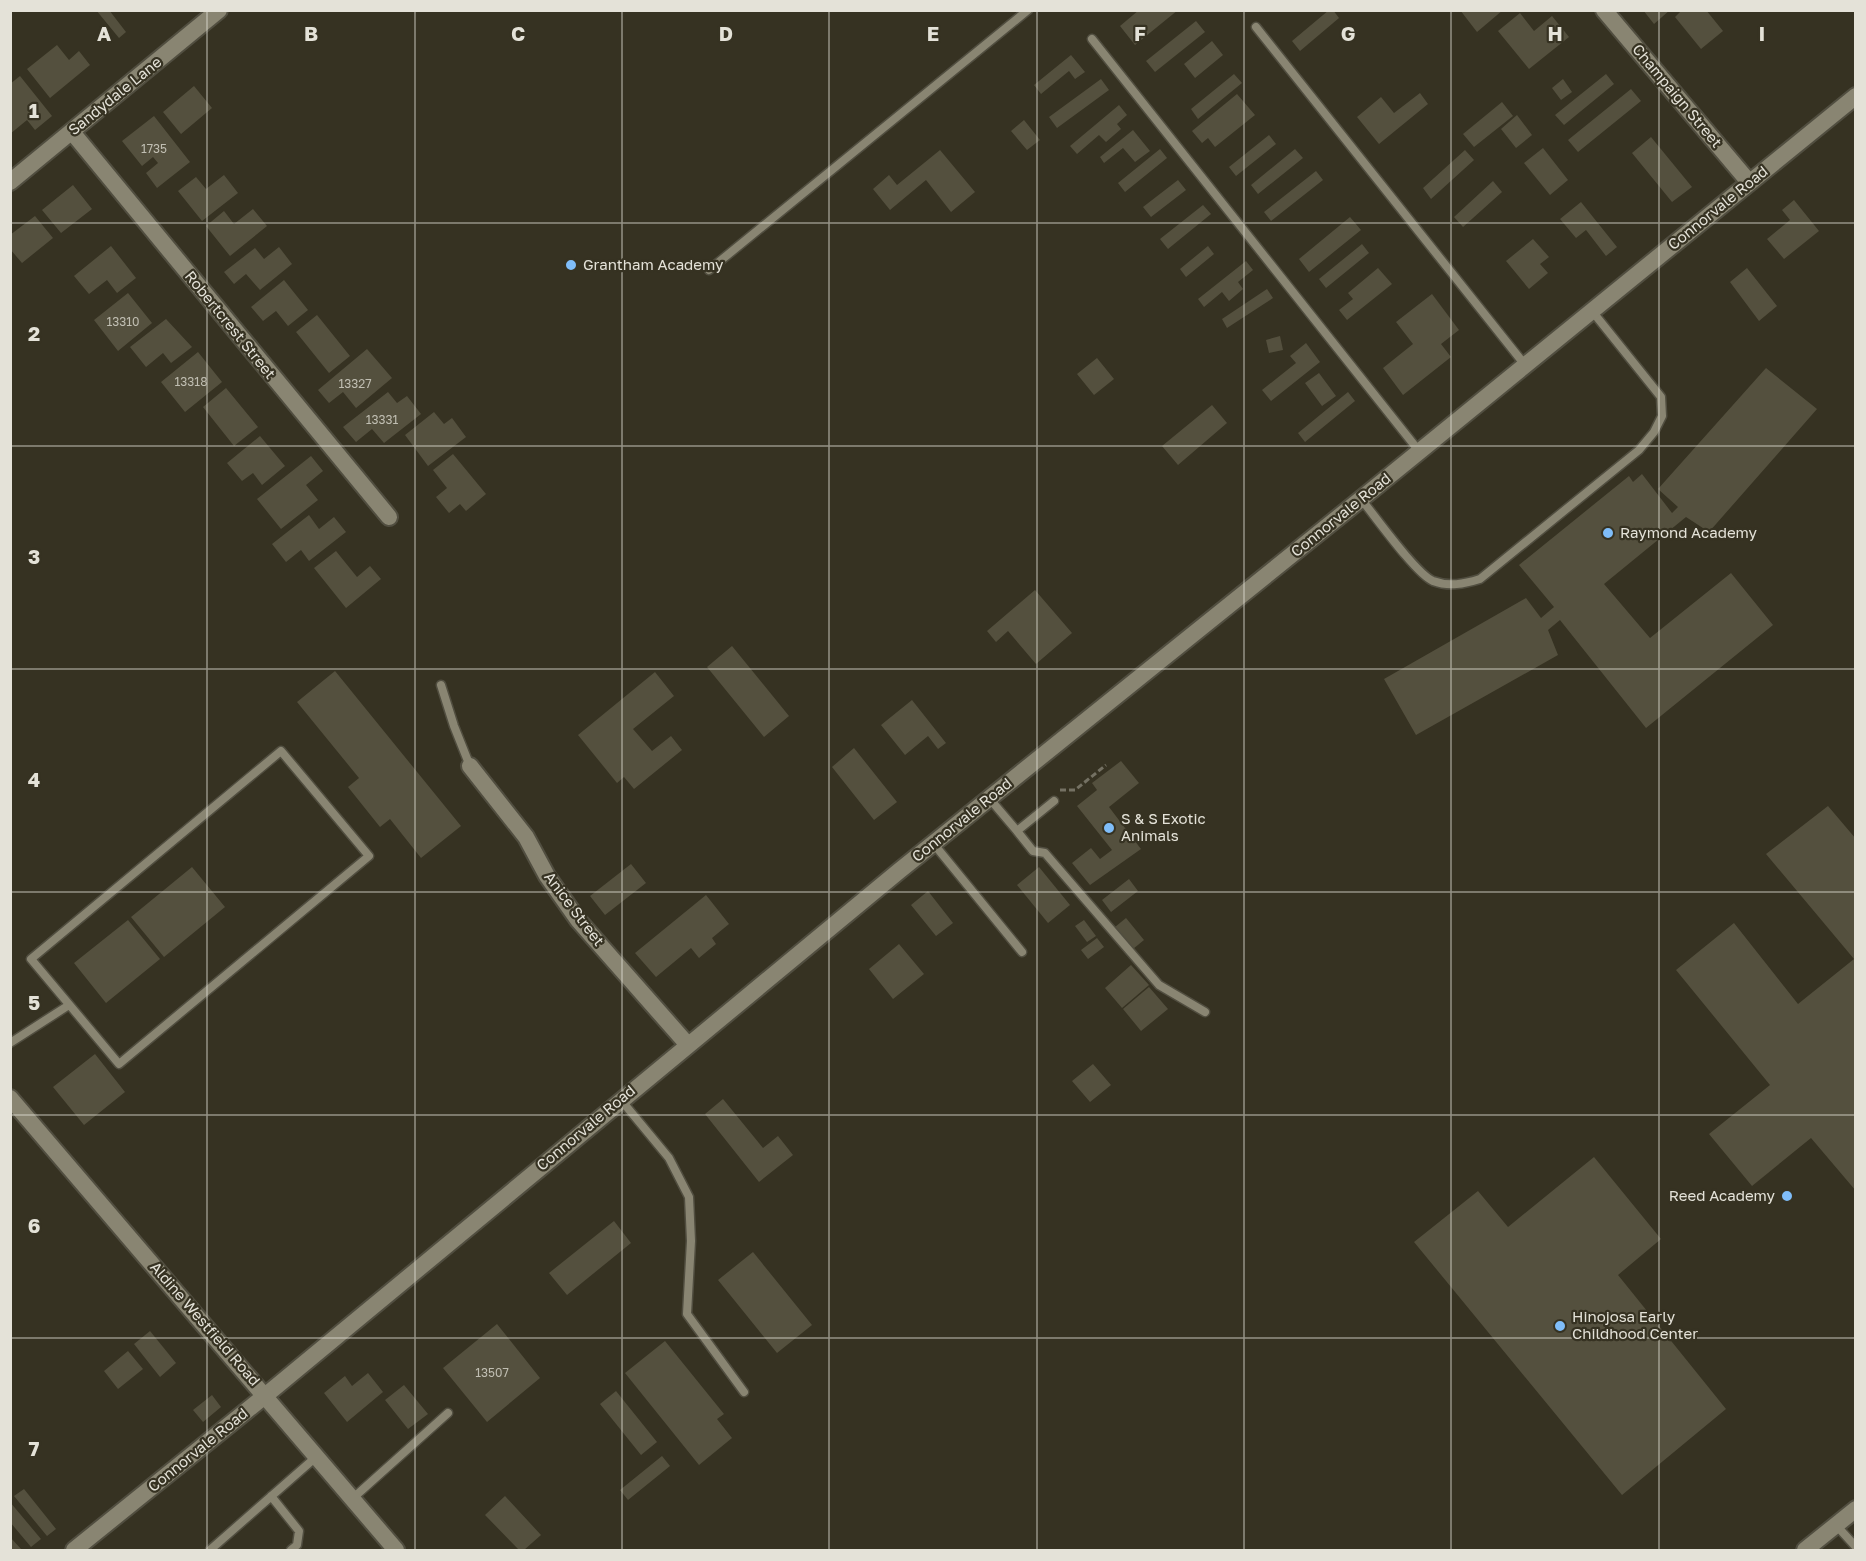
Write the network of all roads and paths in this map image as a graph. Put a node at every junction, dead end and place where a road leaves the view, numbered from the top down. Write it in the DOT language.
graph roads {
  1 [pos="219,10"];
  2 [pos="1028,10"];
  3 [pos="1604,10"];
  4 [pos="1256,27"];
  5 [pos="1092,39"];
  6 [pos="1856,96"];
  7 [pos="72,132"];
  8 [pos="10,182"];
  9 [pos="1749,182"];
  10 [pos="709,270"];
  11 [pos="1592,311"];
  12 [pos="1525,366"];
  13 [pos="1419,451"];
  14 [pos="1361,500"];
  15 [pos="389,517"];
  16 [pos="441,685"];
  17 [pos="1106,765"];
  18 [pos="471,766"];
  19 [pos="1090,779"];
  20 [pos="1094,782"];
  21 [pos="989,797"];
  22 [pos="1054,801"];
  23 [pos="1017,831"];
  24 [pos="933,843"];
  25 [pos="1022,952"];
  26 [pos="69,1005"];
  27 [pos="1205,1012"];
  28 [pos="10,1043"];
  29 [pos="688,1045"];
  30 [pos="10,1098"];
  31 [pos="621,1099"];
  32 [pos="744,1392"];
  33 [pos="266,1395"];
  34 [pos="448,1413"];
  35 [pos="316,1457"];
  36 [pos="271,1496"];
  37 [pos="352,1499"];
  38 [pos="1856,1509"];
  39 [pos="1836,1525"];
  40 [pos="1856,1547"];
  41 [pos="74,1551"];
  42 [pos="210,1551"];
  43 [pos="291,1551"];
  44 [pos="396,1551"];
  45 [pos="1805,1551"];
  1 -- 7 [label="street, Sandydale Lane"];
  2 -- 10 [label="lane"];
  3 -- 9 [label="street, Champaign Street"];
  4 -- 12 [label="lane"];
  5 -- 13 [label="lane"];
  6 -- 9 [label="street, Connorvale Road"];
  7 -- 8 [label="street, Sandydale Lane"];
  7 -- 15 [label="street, Robertcrest Street"];
  9 -- 11 [label="street, Connorvale Road"];
  11 -- 12 [label="street, Connorvale Road"];
  11 -- 14 [label="lane"];
  12 -- 13 [label="street, Connorvale Road"];
  13 -- 14 [label="street, Connorvale Road"];
  14 -- 21 [label="street, Connorvale Road"];
  16 -- 18 [label="lane"];
  17 -- 19 [label="path"];
  18 -- 29 [label="street, Anice Street"];
  19 -- 20 [label="path"];
  19 -- 22 [label="path"];
  21 -- 23 [label="lane"];
  21 -- 24 [label="street, Connorvale Road"];
  22 -- 23 [label="lane"];
  23 -- 27 [label="lane"];
  24 -- 25 [label="lane"];
  24 -- 29 [label="street, Connorvale Road"];
  26 -- 26 [label="lane"];
  26 -- 28 [label="lane"];
  29 -- 31 [label="street, Connorvale Road"];
  30 -- 33 [label="street, Aldine Westfield Road"];
  31 -- 32 [label="lane"];
  31 -- 33 [label="street, Connorvale Road"];
  33 -- 35 [label="street, Aldine Westfield Road"];
  33 -- 41 [label="street, Connorvale Road"];
  34 -- 37 [label="lane"];
  35 -- 36 [label="lane"];
  35 -- 37 [label="street, Aldine Westfield Road"];
  36 -- 42 [label="lane"];
  36 -- 43 [label="lane"];
  37 -- 44 [label="street, Aldine Westfield Road"];
  38 -- 39 [label="street"];
  39 -- 40 [label="lane"];
  39 -- 45 [label="street"];
}
